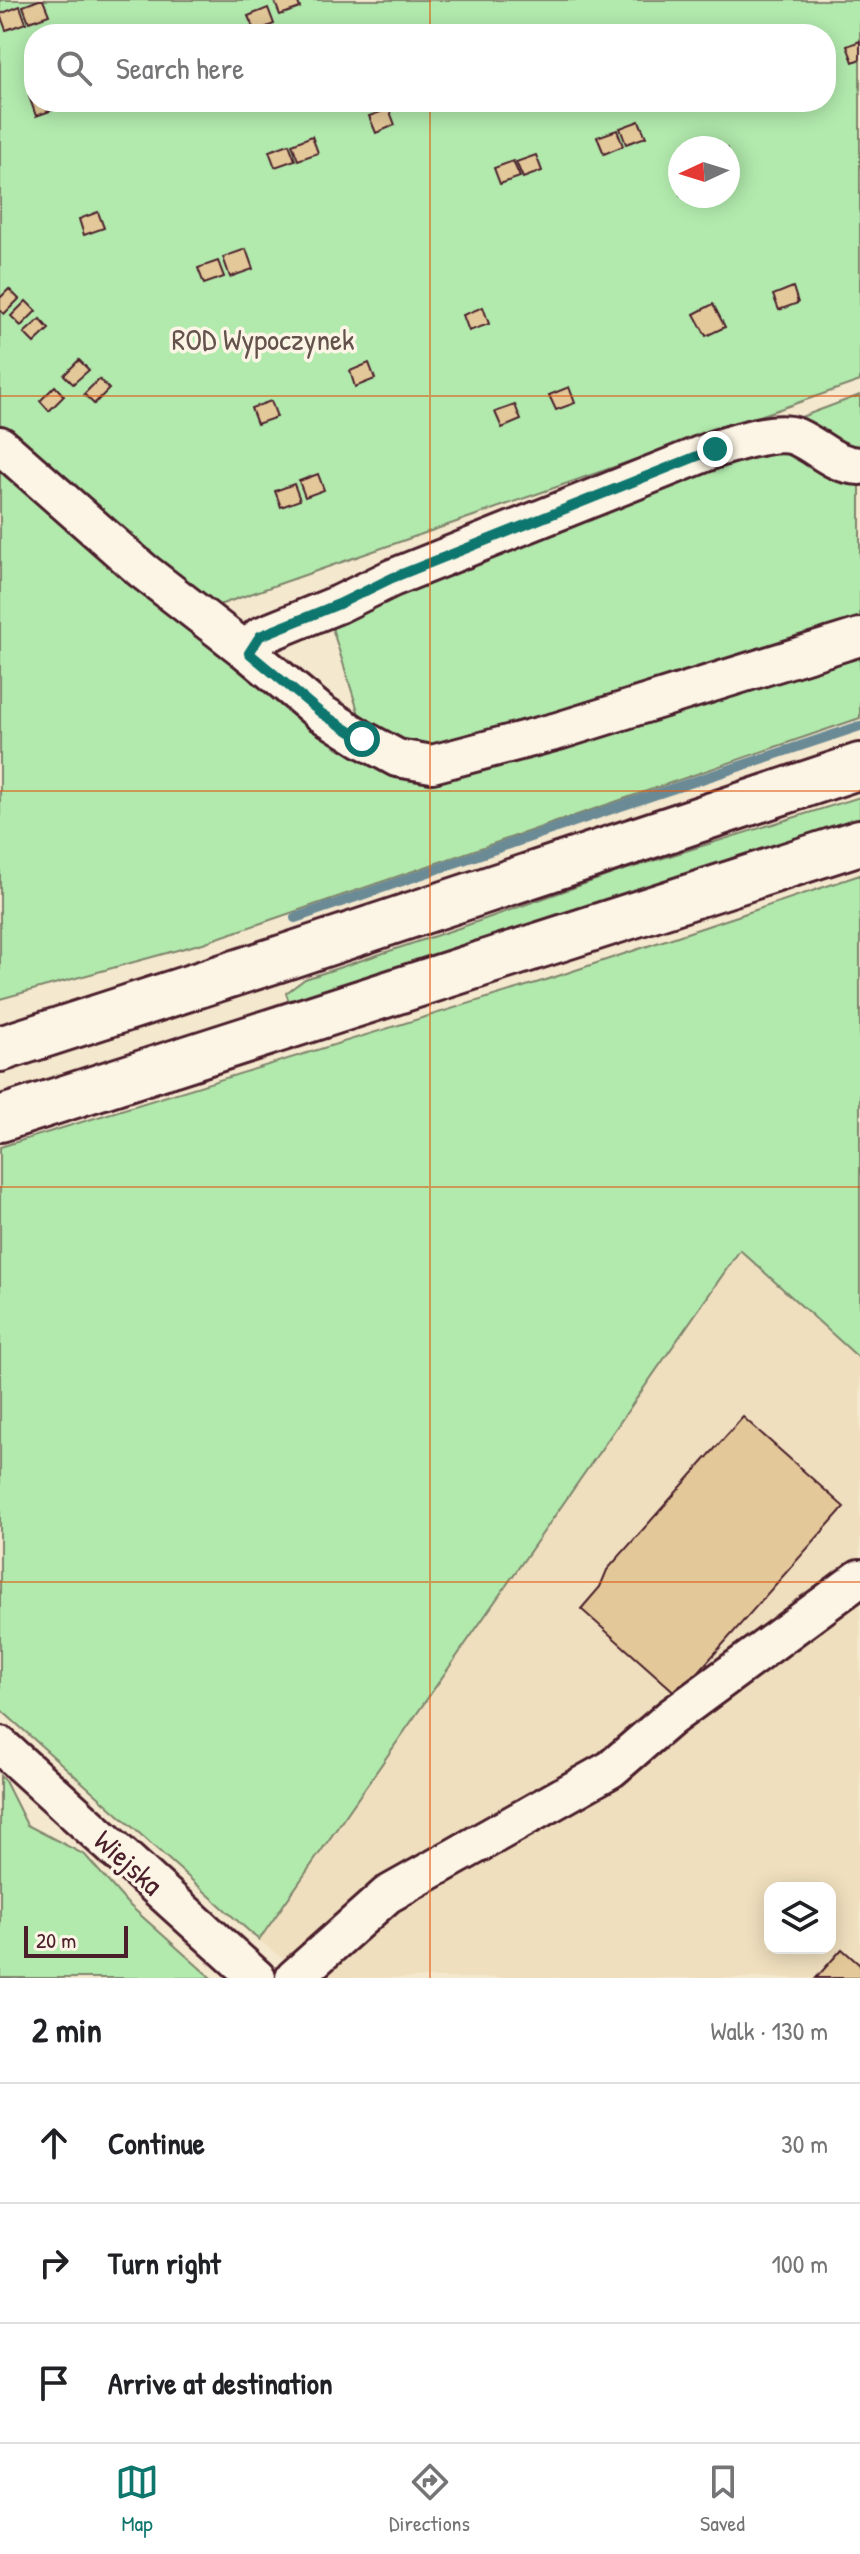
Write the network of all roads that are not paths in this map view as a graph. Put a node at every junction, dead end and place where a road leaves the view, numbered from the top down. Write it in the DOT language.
graph roads {
  1 [pos="0,445"];
  2 [pos="860,466"];
  3 [pos="860,637"];
  4 [pos="249,653"];
  5 [pos="860,766"];
  6 [pos="860,842"];
  7 [pos="0,1049"];
  8 [pos="0,1119"];
  9 [pos="860,1578"];
  10 [pos="0,1745"];
  11 [pos="257,1978"];
  12 [pos="294,1978"];
  1 -- 4 [label="street"];
  2 -- 4 [label="street"];
  3 -- 4 [label="street"];
  5 -- 7 [label="main road"];
  6 -- 8 [label="main road"];
  9 -- 12 [label="street"];
  10 -- 11 [label="street, Wiejska"];
}
